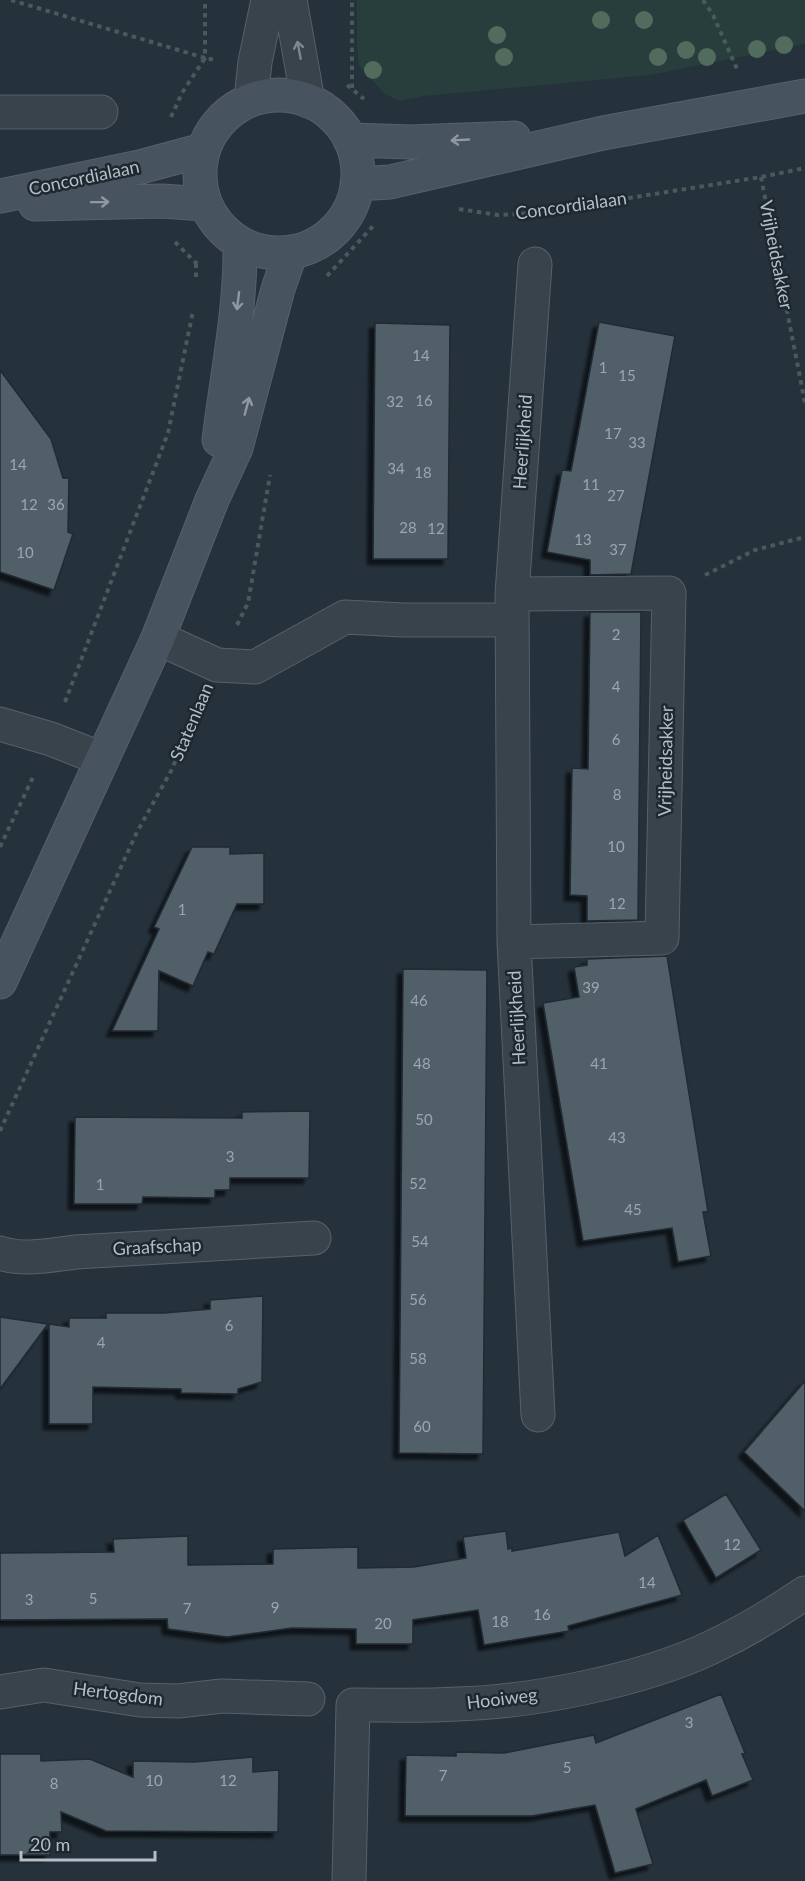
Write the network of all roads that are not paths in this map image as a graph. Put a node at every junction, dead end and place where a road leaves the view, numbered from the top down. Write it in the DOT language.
graph roads {
  1 [pos="268,0"];
  2 [pos="290,0"];
  3 [pos="805,96"];
  4 [pos="251,99"];
  5 [pos="308,101"];
  6 [pos="0,112"];
  7 [pos="101,112"];
  8 [pos="603,134"];
  9 [pos="350,140"];
  10 [pos="203,150"];
  11 [pos="357,184"];
  12 [pos="0,196"];
  13 [pos="205,204"];
  14 [pos="0,205"];
  15 [pos="240,243"];
  16 [pos="291,252"];
  17 [pos="536,264"];
  18 [pos="212,500"];
  19 [pos="512,607"];
  20 [pos="158,638"];
  21 [pos="0,724"];
  22 [pos="102,759"];
  23 [pos="514,942"];
  24 [pos="0,982"];
  25 [pos="314,1238"];
  26 [pos="0,1253"];
  27 [pos="537,1415"];
  28 [pos="805,1593"];
  29 [pos="0,1692"];
  30 [pos="308,1699"];
  31 [pos="349,1881"];
  1 -- 4 [label="street"];
  5 -- 2 [label="street, one-way"];
  3 -- 8 [label="main road"];
  4 -- 5 [label="main road"];
  4 -- 10 [label="main road"];
  5 -- 9 [label="main road"];
  6 -- 7 [label="street"];
  8 -- 9 [label="main road, one-way"];
  8 -- 11 [label="main road"];
  9 -- 11 [label="main road"];
  10 -- 12 [label="main road, Concordialaan"];
  10 -- 13 [label="main road"];
  11 -- 16 [label="main road"];
  14 -- 13 [label="main road, Concordialaan, one-way"];
  13 -- 15 [label="main road"];
  15 -- 16 [label="main road"];
  15 -- 18 [label="main road, one-way"];
  18 -- 16 [label="main road, one-way"];
  17 -- 19 [label="street, Heerlijkheid"];
  18 -- 20 [label="main road"];
  19 -- 20 [label="street"];
  19 -- 23 [label="street, Heerlijkheid"];
  19 -- 23 [label="street, Vrijheidsakker"];
  20 -- 22 [label="main road"];
  21 -- 22 [label="street"];
  22 -- 24 [label="main road"];
  23 -- 27 [label="street, Heerlijkheid"];
  25 -- 26 [label="street, Graafschap"];
  28 -- 31 [label="street, Hooiweg"];
  29 -- 30 [label="street, Hertogdom"];
}
